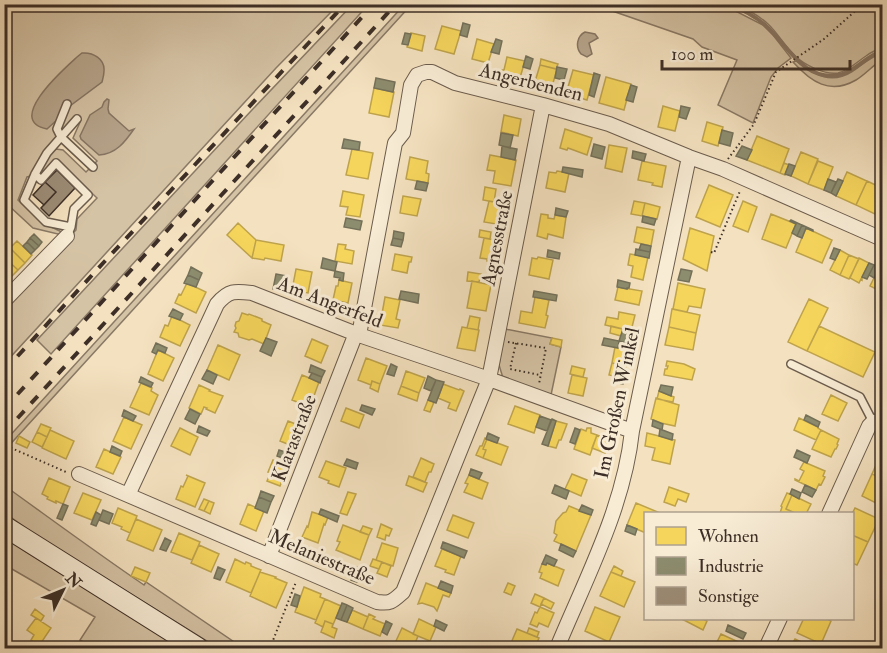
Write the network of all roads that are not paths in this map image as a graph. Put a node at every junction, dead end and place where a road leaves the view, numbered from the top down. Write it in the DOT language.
graph roads {
  1 [pos="67,104"];
  2 [pos="543,105"];
  3 [pos="77,119"];
  4 [pos="61,137"];
  5 [pos="689,158"];
  6 [pos="93,167"];
  7 [pos="35,174"];
  8 [pos="69,231"];
  9 [pos="882,239"];
  10 [pos="4,301"];
  11 [pos="358,334"];
  12 [pos="791,364"];
  13 [pos="489,379"];
  14 [pos="878,422"];
  15 [pos="632,431"];
  16 [pos="79,474"];
  17 [pos="128,495"];
  18 [pos="829,512"];
  19 [pos="4,526"];
  20 [pos="269,556"];
  21 [pos="779,620"];
  22 [pos="198,648"];
  23 [pos="557,648"];
  24 [pos="766,648"];
  1 -- 4 [label="lane"];
  2 -- 5 [label="street, Angerbenden"];
  2 -- 11 [label="street, Angerbenden"];
  2 -- 13 [label="street, Agnesstraße"];
  3 -- 4 [label="lane"];
  4 -- 6 [label="lane"];
  4 -- 7 [label="lane"];
  5 -- 9 [label="street, Angerbenden"];
  5 -- 15 [label="street, Im Großen Winkel"];
  7 -- 8 [label="lane"];
  7 -- 8 [label="lane"];
  8 -- 10 [label="street"];
  11 -- 13 [label="street, Am Angerfeld"];
  11 -- 17 [label="street, Am Angerfeld"];
  11 -- 20 [label="street, Klarastraße"];
  12 -- 14 [label="lane"];
  13 -- 15 [label="street, Am Angerfeld"];
  13 -- 20 [label="street, Melaniestraße"];
  14 -- 18 [label="street"];
  15 -- 23 [label="street, Im Großen Winkel"];
  16 -- 17 [label="street, Melaniestraße"];
  17 -- 20 [label="street, Melaniestraße"];
  19 -- 22 [label="main road"];
  21 -- 24 [label="street"];
}
